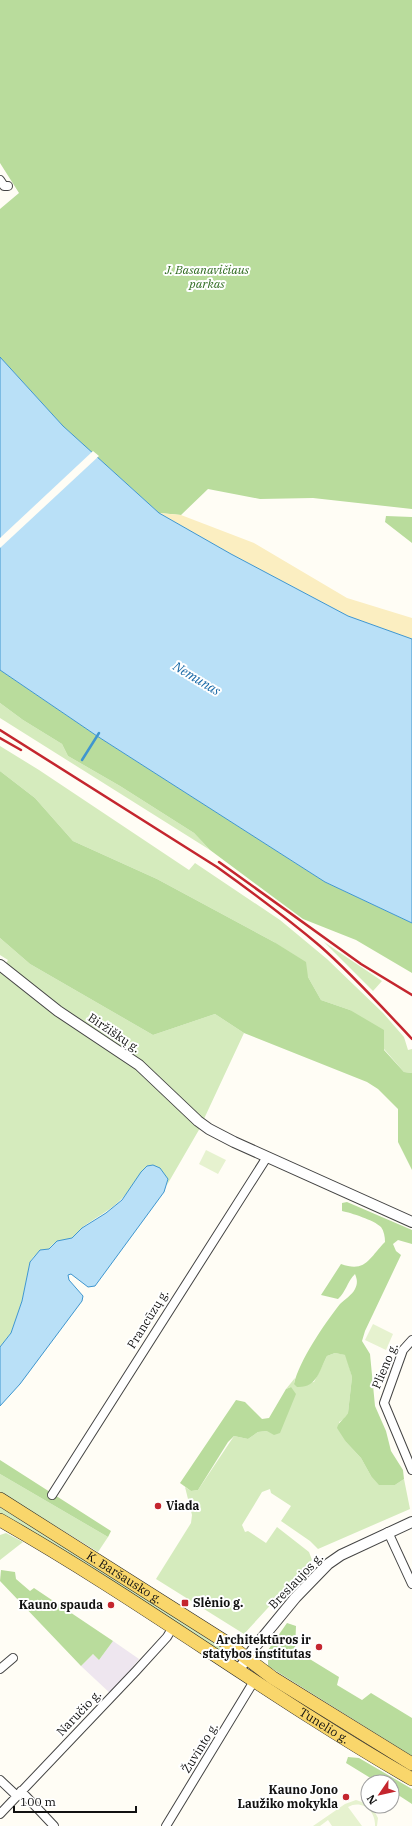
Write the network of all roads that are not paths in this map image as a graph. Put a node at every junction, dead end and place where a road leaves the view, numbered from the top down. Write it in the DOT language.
graph roads {
  1 [pos="0,180"];
  2 [pos="8,186"];
  3 [pos="0,965"];
  4 [pos="267,1156"];
  5 [pos="412,1222"];
  6 [pos="412,1340"];
  7 [pos="412,1470"];
  8 [pos="52,1495"];
  9 [pos="0,1499"];
  10 [pos="412,1522"];
  11 [pos="2,1524"];
  12 [pos="388,1532"];
  13 [pos="412,1584"];
  14 [pos="173,1627"];
  15 [pos="14,1658"];
  16 [pos="246,1658"];
  17 [pos="0,1669"];
  18 [pos="238,1671"];
  19 [pos="254,1681"];
  20 [pos="412,1764"];
  21 [pos="412,1779"];
  22 [pos="0,1780"];
  23 [pos="19,1794"];
  24 [pos="0,1814"];
  25 [pos="54,1826"];
  26 [pos="166,1826"];
  1 -- 2 [label="street"];
  3 -- 4 [label="street, Biržiškų g."];
  4 -- 5 [label="street"];
  4 -- 8 [label="street, Prancūzų g."];
  6 -- 7 [label="street, Plieno g."];
  9 -- 16 [label="main road, K. Baršausko g."];
  10 -- 12 [label="street, Breslaujos g."];
  11 -- 14 [label="main road, K. Baršausko g."];
  12 -- 13 [label="street"];
  12 -- 16 [label="street, Breslaujos g."];
  14 -- 18 [label="main road, K. Baršausko g."];
  14 -- 23 [label="street, Naručio g."];
  15 -- 17 [label="street"];
  16 -- 18 [label="street, Breslaujos g."];
  16 -- 20 [label="main road, Tunelio g."];
  18 -- 19 [label="main road, Tunelio g."];
  19 -- 21 [label="main road, Tunelio g."];
  19 -- 26 [label="street, Žuvinto g."];
  22 -- 23 [label="street"];
  23 -- 24 [label="street, Naručio g."];
  23 -- 25 [label="street"];
}
